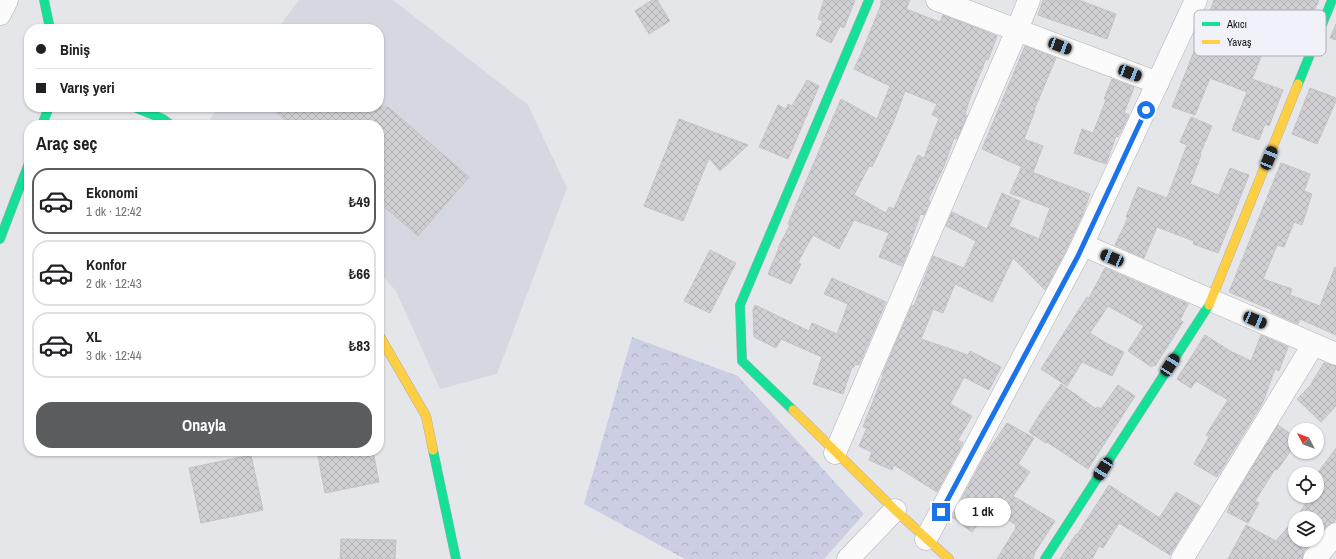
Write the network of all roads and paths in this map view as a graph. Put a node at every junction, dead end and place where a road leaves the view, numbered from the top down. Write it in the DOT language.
graph roads {
  1 [pos="7,0"];
  2 [pos="44,0"];
  3 [pos="869,0"];
  4 [pos="937,0"];
  5 [pos="1029,0"];
  6 [pos="1196,0"];
  7 [pos="1332,0"];
  8 [pos="0,14"];
  9 [pos="1326,15"];
  10 [pos="49,24"];
  11 [pos="1017,30"];
  12 [pos="1310,56"];
  13 [pos="1158,83"];
  14 [pos="146,112"];
  15 [pos="164,120"];
  16 [pos="24,176"];
  17 [pos="0,239"];
  18 [pos="1083,246"];
  19 [pos="1212,301"];
  20 [pos="384,344"];
  21 [pos="1313,345"];
  22 [pos="1336,354"];
  23 [pos="835,453"];
  24 [pos="895,510"];
  25 [pos="1336,534"];
  26 [pos="926,539"];
  27 [pos="456,559"];
  28 [pos="848,559"];
  29 [pos="949,559"];
  30 [pos="1045,559"];
  31 [pos="1182,559"];
  32 [pos="1314,559"];
  1 -- 8 [label="street"];
  2 -- 10 [label="street"];
  3 -- 23 [label="street"];
  4 -- 11 [label="street"];
  5 -- 11 [label="street"];
  6 -- 13 [label="street"];
  7 -- 9 [label="street"];
  11 -- 13 [label="street"];
  11 -- 23 [label="street"];
  12 -- 19 [label="street"];
  13 -- 18 [label="street"];
  14 -- 15 [label="street"];
  16 -- 17 [label="street"];
  18 -- 19 [label="street"];
  18 -- 26 [label="street"];
  19 -- 21 [label="street"];
  19 -- 30 [label="street"];
  20 -- 27 [label="street"];
  21 -- 22 [label="street"];
  21 -- 31 [label="street"];
  23 -- 24 [label="street"];
  24 -- 26 [label="street"];
  24 -- 28 [label="street"];
  25 -- 32 [label="street"];
  26 -- 29 [label="street"];
}
